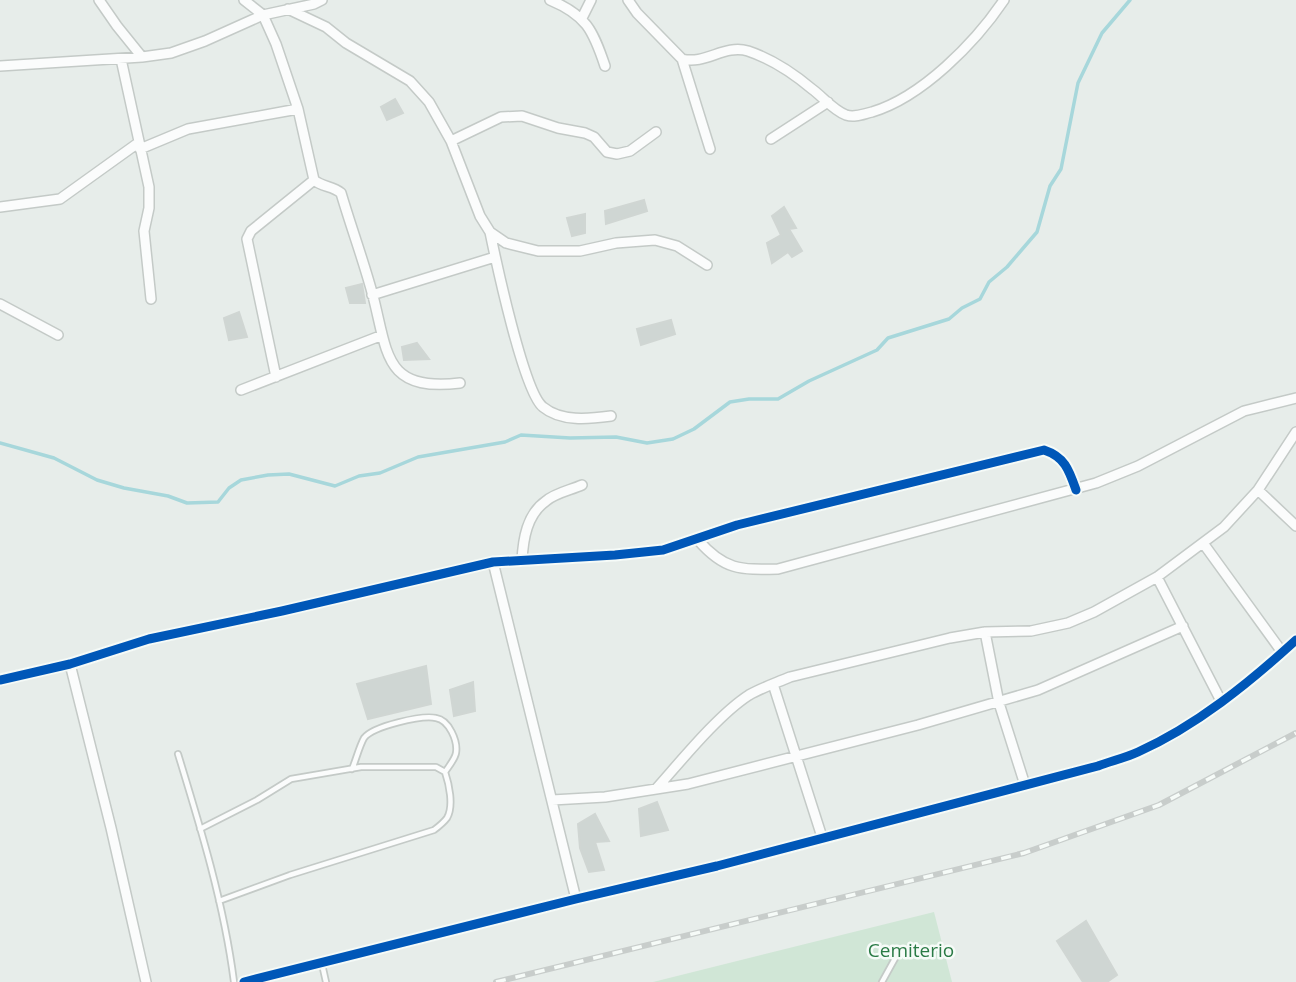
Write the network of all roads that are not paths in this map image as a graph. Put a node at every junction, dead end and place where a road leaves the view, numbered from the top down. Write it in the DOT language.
graph roads {
  1 [pos="99,0"];
  2 [pos="244,0"];
  3 [pos="322,0"];
  4 [pos="550,0"];
  5 [pos="590,0"];
  6 [pos="628,0"];
  7 [pos="1004,0"];
  8 [pos="288,9"];
  9 [pos="263,15"];
  10 [pos="582,18"];
  11 [pos="142,57"];
  12 [pos="121,59"];
  13 [pos="682,60"];
  14 [pos="0,66"];
  15 [pos="605,66"];
  16 [pos="828,102"];
  17 [pos="298,109"];
  18 [pos="656,132"];
  19 [pos="771,139"];
  20 [pos="451,141"];
  21 [pos="139,146"];
  22 [pos="710,149"];
  23 [pos="314,180"];
  24 [pos="0,207"];
  25 [pos="490,232"];
  26 [pos="495,257"];
  27 [pos="707,265"];
  28 [pos="372,295"];
  29 [pos="151,299"];
  30 [pos="0,304"];
  31 [pos="58,335"];
  32 [pos="380,336"];
  33 [pos="276,377"];
  34 [pos="460,383"];
  35 [pos="241,390"];
  36 [pos="1296,398"];
  37 [pos="611,416"];
  38 [pos="1296,432"];
  39 [pos="582,485"];
  40 [pos="1076,490"];
  41 [pos="1258,490"];
  42 [pos="1296,526"];
  43 [pos="698,540"];
  44 [pos="1203,543"];
  45 [pos="522,561"];
  46 [pos="493,562"];
  47 [pos="1157,577"];
  48 [pos="1183,626"];
  49 [pos="985,632"];
  50 [pos="1296,640"];
  51 [pos="1282,652"];
  52 [pos="70,664"];
  53 [pos="0,680"];
  54 [pos="773,684"];
  55 [pos="1221,701"];
  56 [pos="999,703"];
  57 [pos="178,754"];
  58 [pos="797,756"];
  59 [pos="352,769"];
  60 [pos="445,772"];
  61 [pos="1025,785"];
  62 [pos="656,789"];
  63 [pos="552,800"];
  64 [pos="200,829"];
  65 [pos="822,837"];
  66 [pos="576,899"];
  67 [pos="219,901"];
  68 [pos="898,953"];
  69 [pos="322,964"];
  70 [pos="146,982"];
  71 [pos="234,982"];
  72 [pos="244,982"];
  73 [pos="326,982"];
  74 [pos="882,982"];
  1 -- 11 [label="street"];
  2 -- 9 [label="street"];
  3 -- 8 [label="street"];
  4 -- 10 [label="street"];
  5 -- 10 [label="street"];
  6 -- 13 [label="street"];
  7 -- 16 [label="street"];
  8 -- 9 [label="street"];
  8 -- 20 [label="street"];
  9 -- 11 [label="street"];
  9 -- 17 [label="street"];
  10 -- 15 [label="street"];
  11 -- 12 [label="street"];
  12 -- 14 [label="street"];
  12 -- 21 [label="street"];
  13 -- 16 [label="street"];
  13 -- 22 [label="street"];
  16 -- 19 [label="street"];
  17 -- 21 [label="street"];
  17 -- 23 [label="street"];
  18 -- 20 [label="street"];
  20 -- 25 [label="street"];
  21 -- 24 [label="street"];
  21 -- 29 [label="street"];
  23 -- 28 [label="street"];
  23 -- 33 [label="street"];
  25 -- 26 [label="street"];
  25 -- 27 [label="street"];
  26 -- 28 [label="street"];
  26 -- 37 [label="street"];
  28 -- 32 [label="street"];
  30 -- 31 [label="street"];
  32 -- 33 [label="street"];
  32 -- 34 [label="street"];
  33 -- 35 [label="street"];
  36 -- 40 [label="street"];
  38 -- 41 [label="street"];
  39 -- 45 [label="street"];
  40 -- 43 [label="street"];
  40 -- 43 [label="street"];
  41 -- 42 [label="street"];
  41 -- 44 [label="street"];
  43 -- 45 [label="street"];
  44 -- 47 [label="street"];
  44 -- 51 [label="street"];
  45 -- 46 [label="street"];
  46 -- 52 [label="street"];
  46 -- 63 [label="street"];
  47 -- 48 [label="street"];
  47 -- 49 [label="street"];
  48 -- 55 [label="street"];
  48 -- 56 [label="street"];
  49 -- 54 [label="street"];
  49 -- 56 [label="street"];
  50 -- 51 [label="street"];
  51 -- 55 [label="street"];
  52 -- 53 [label="street"];
  52 -- 70 [label="street"];
  54 -- 58 [label="street"];
  54 -- 62 [label="street"];
  55 -- 61 [label="street"];
  56 -- 58 [label="street"];
  56 -- 61 [label="street"];
  57 -- 64 [label="lane"];
  58 -- 62 [label="street"];
  58 -- 65 [label="street"];
  59 -- 60 [label="lane"];
  59 -- 60 [label="lane"];
  59 -- 64 [label="lane"];
  60 -- 67 [label="lane"];
  61 -- 65 [label="street"];
  62 -- 63 [label="street"];
  63 -- 66 [label="street"];
  64 -- 67 [label="lane"];
  65 -- 66 [label="street"];
  66 -- 69 [label="street"];
  67 -- 71 [label="lane"];
  68 -- 74 [label="lane"];
  69 -- 72 [label="street"];
  69 -- 73 [label="lane"];
}
